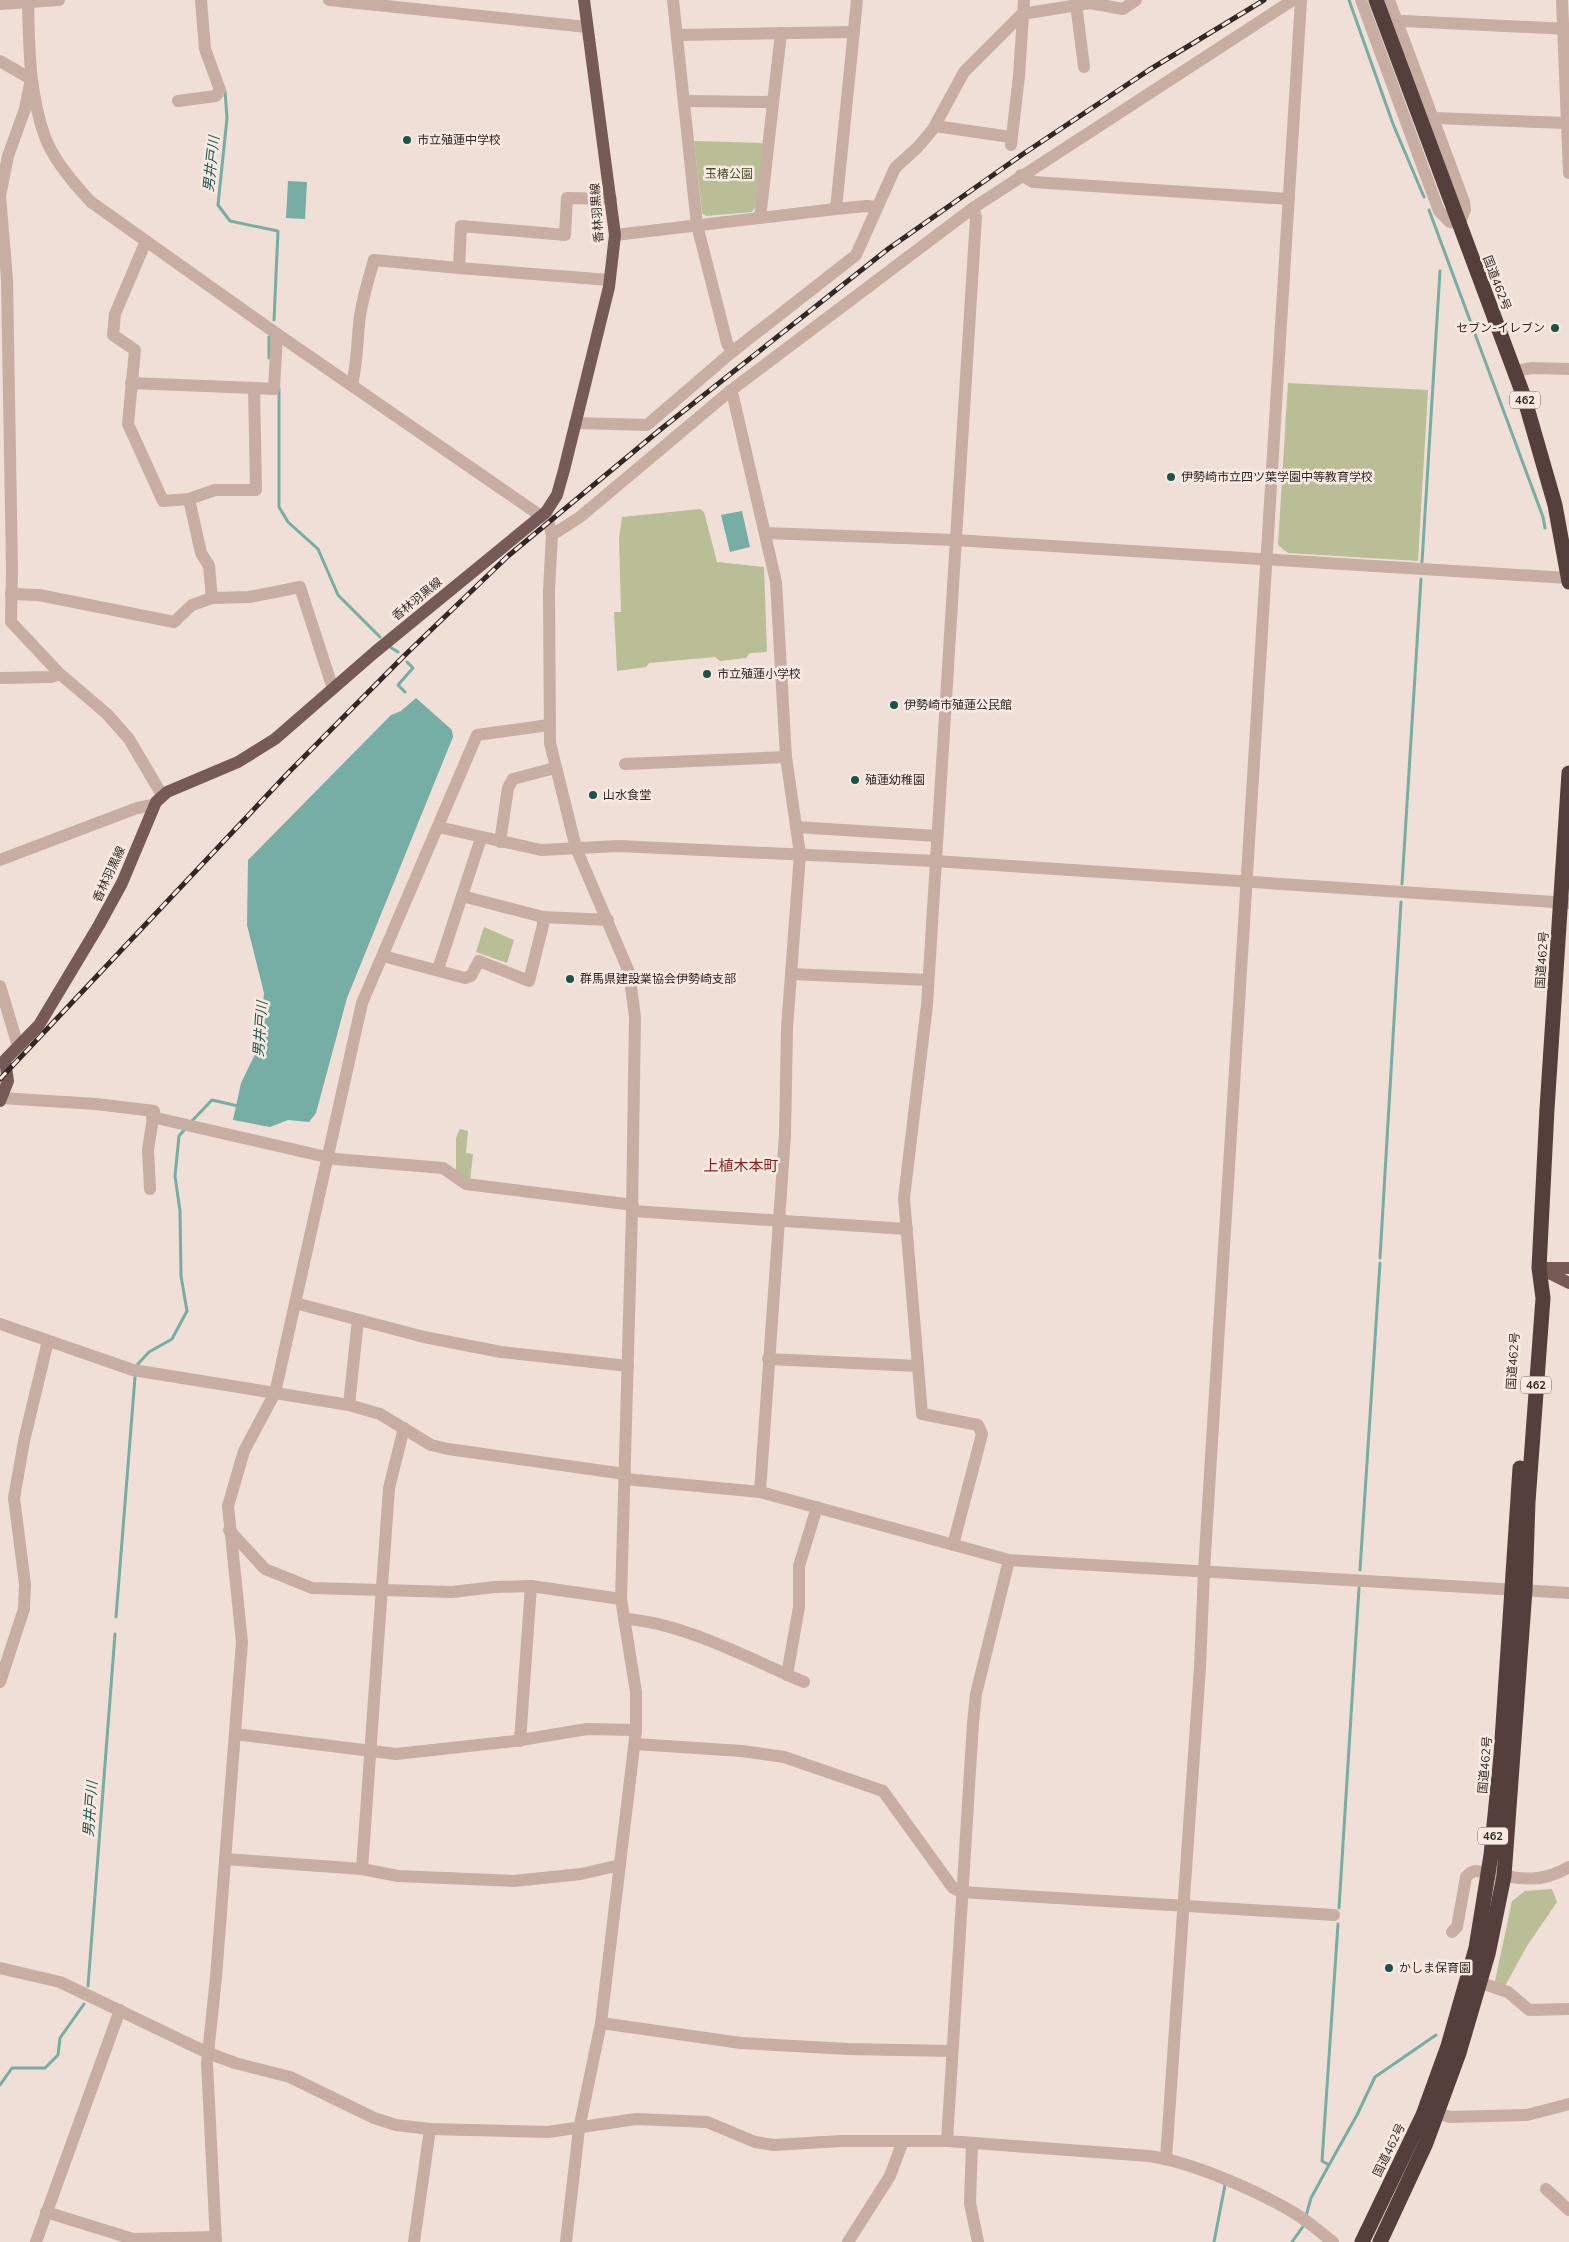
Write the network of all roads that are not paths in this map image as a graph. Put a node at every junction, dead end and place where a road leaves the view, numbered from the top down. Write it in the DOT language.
graph roads {
  1 [pos="59,0"];
  2 [pos="201,0"];
  3 [pos="329,0"];
  4 [pos="584,0"];
  5 [pos="673,0"];
  6 [pos="858,0"];
  7 [pos="1024,0"];
  8 [pos="1136,0"];
  9 [pos="1293,0"];
  10 [pos="1301,0"];
  11 [pos="1361,0"];
  12 [pos="1376,0"];
  13 [pos="1389,0"];
  14 [pos="1562,0"];
  15 [pos="28,1"];
  16 [pos="0,4"];
  17 [pos="1076,4"];
  18 [pos="443,6"];
  19 [pos="1022,14"];
  20 [pos="1398,22"];
  21 [pos="587,26"];
  22 [pos="1566,29"];
  23 [pos="854,32"];
  24 [pos="781,33"];
  25 [pos="677,35"];
  26 [pos="0,61"];
  27 [pos="1084,67"];
  28 [pos="31,79"];
  29 [pos="178,101"];
  30 [pos="685,101"];
  31 [pos="773,102"];
  32 [pos="1434,118"];
  33 [pos="1567,123"];
  34 [pos="935,126"];
  35 [pos="1569,154"];
  36 [pos="1569,173"];
  37 [pos="1021,175"];
  38 [pos="0,196"];
  39 [pos="612,199"];
  40 [pos="1289,199"];
  41 [pos="876,207"];
  42 [pos="973,208"];
  43 [pos="836,209"];
  44 [pos="760,218"];
  45 [pos="1459,224"];
  46 [pos="697,225"];
  47 [pos="615,235"];
  48 [pos="146,242"];
  49 [pos="460,268"];
  50 [pos="609,280"];
  51 [pos="277,334"];
  52 [pos="732,352"];
  53 [pos="1569,369"];
  54 [pos="1515,371"];
  55 [pos="131,383"];
  56 [pos="352,385"];
  57 [pos="254,388"];
  58 [pos="730,390"];
  59 [pos="575,423"];
  60 [pos="189,499"];
  61 [pos="544,514"];
  62 [pos="1564,524"];
  63 [pos="765,533"];
  64 [pos="552,535"];
  65 [pos="955,540"];
  66 [pos="1268,560"];
  67 [pos="1568,578"];
  68 [pos="1569,582"];
  69 [pos="11,594"];
  70 [pos="212,598"];
  71 [pos="5,617"];
  72 [pos="60,674"];
  73 [pos="0,678"];
  74 [pos="332,689"];
  75 [pos="549,725"];
  76 [pos="786,757"];
  77 [pos="625,764"];
  78 [pos="555,768"];
  79 [pos="1569,772"];
  80 [pos="162,795"];
  81 [pos="153,806"];
  82 [pos="796,827"];
  83 [pos="438,828"];
  84 [pos="937,836"];
  85 [pos="480,838"];
  86 [pos="500,842"];
  87 [pos="576,848"];
  88 [pos="800,854"];
  89 [pos="0,860"];
  90 [pos="935,861"];
  91 [pos="1247,884"];
  92 [pos="462,896"];
  93 [pos="1565,903"];
  94 [pos="543,917"];
  95 [pos="608,920"];
  96 [pos="382,956"];
  97 [pos="438,970"];
  98 [pos="791,974"];
  99 [pos="928,980"];
  100 [pos="0,986"];
  101 [pos="18,1046"];
  102 [pos="2,1061"];
  103 [pos="1,1099"];
  104 [pos="152,1117"];
  105 [pos="327,1157"];
  106 [pos="150,1189"];
  107 [pos="633,1208"];
  108 [pos="777,1220"];
  109 [pos="907,1229"];
  110 [pos="1540,1268"];
  111 [pos="1569,1268"];
  112 [pos="1569,1283"];
  113 [pos="295,1303"];
  114 [pos="358,1320"];
  115 [pos="0,1324"];
  116 [pos="48,1341"];
  117 [pos="768,1359"];
  118 [pos="628,1366"];
  119 [pos="918,1366"];
  120 [pos="275,1393"];
  121 [pos="350,1405"];
  122 [pos="404,1428"];
  123 [pos="625,1477"];
  124 [pos="760,1492"];
  125 [pos="817,1508"];
  126 [pos="229,1530"];
  127 [pos="953,1545"];
  128 [pos="1009,1560"];
  129 [pos="1204,1571"];
  130 [pos="531,1586"];
  131 [pos="1518,1590"];
  132 [pos="383,1591"];
  133 [pos="1569,1593"];
  134 [pos="621,1599"];
  135 [pos="624,1619"];
  136 [pos="787,1675"];
  137 [pos="0,1682"];
  138 [pos="804,1682"];
  139 [pos="636,1730"];
  140 [pos="235,1734"];
  141 [pos="520,1741"];
  142 [pos="635,1744"];
  143 [pos="370,1753"];
  144 [pos="225,1859"];
  145 [pos="620,1865"];
  146 [pos="1569,1866"];
  147 [pos="362,1869"];
  148 [pos="1496,1874"];
  149 [pos="960,1892"];
  150 [pos="1184,1906"];
  151 [pos="1334,1915"];
  152 [pos="1452,1932"];
  153 [pos="0,1968"];
  154 [pos="1481,1983"];
  155 [pos="1569,2009"];
  156 [pos="120,2010"];
  157 [pos="600,2023"];
  158 [pos="952,2051"];
  159 [pos="208,2053"];
  160 [pos="1569,2104"];
  161 [pos="1437,2113"];
  162 [pos="430,2128"];
  163 [pos="579,2129"];
  164 [pos="903,2141"];
  165 [pos="947,2141"];
  166 [pos="972,2144"];
  167 [pos="1166,2158"];
  168 [pos="1546,2189"];
  169 [pos="1569,2210"];
  170 [pos="46,2212"];
  171 [pos="215,2239"];
  172 [pos="36,2242"];
  173 [pos="414,2242"];
  174 [pos="566,2242"];
  175 [pos="848,2242"];
  176 [pos="978,2242"];
  177 [pos="1333,2242"];
  178 [pos="1362,2242"];
  179 [pos="1380,2242"];
  1 -- 15 [label="street"];
  2 -- 29 [label="street"];
  3 -- 18 [label="street"];
  4 -- 21 [label="main road, 香林羽黒線"];
  5 -- 25 [label="street"];
  6 -- 23 [label="street"];
  7 -- 19 [label="street"];
  8 -- 17 [label="street"];
  9 -- 37 [label="street"];
  10 -- 40 [label="street"];
  11 -- 45 [label="street"];
  12 -- 45 [label="highway, 国道462号 / 462"];
  13 -- 20 [label="street"];
  14 -- 22 [label="street"];
  15 -- 16 [label="street"];
  15 -- 28 [label="street"];
  17 -- 19 [label="street"];
  17 -- 27 [label="street"];
  18 -- 21 [label="street"];
  19 -- 34 [label="street"];
  19 -- 34 [label="street"];
  20 -- 22 [label="street"];
  20 -- 32 [label="street"];
  21 -- 39 [label="main road, 香林羽黒線"];
  22 -- 33 [label="street"];
  23 -- 24 [label="street"];
  23 -- 43 [label="street"];
  24 -- 25 [label="street"];
  24 -- 31 [label="street"];
  25 -- 30 [label="street"];
  26 -- 28 [label="street"];
  28 -- 38 [label="street"];
  28 -- 48 [label="street"];
  30 -- 31 [label="street"];
  30 -- 46 [label="street"];
  31 -- 44 [label="street"];
  32 -- 33 [label="street"];
  32 -- 45 [label="street"];
  33 -- 35 [label="street"];
  34 -- 41 [label="street"];
  35 -- 36 [label="street"];
  37 -- 40 [label="street"];
  37 -- 42 [label="street"];
  38 -- 69 [label="street"];
  39 -- 47 [label="main road, 香林羽黒線"];
  39 -- 49 [label="street"];
  40 -- 66 [label="street"];
  41 -- 43 [label="street"];
  41 -- 52 [label="street"];
  42 -- 58 [label="street"];
  42 -- 65 [label="street"];
  43 -- 44 [label="street"];
  44 -- 46 [label="street"];
  45 -- 54 [label="highway, 国道462号 / 462"];
  46 -- 47 [label="street"];
  46 -- 52 [label="street"];
  47 -- 50 [label="main road, 香林羽黒線"];
  48 -- 51 [label="street"];
  48 -- 55 [label="street"];
  49 -- 50 [label="street"];
  49 -- 56 [label="street"];
  50 -- 59 [label="main road, 香林羽黒線"];
  51 -- 56 [label="street"];
  51 -- 57 [label="street"];
  52 -- 59 [label="street"];
  53 -- 54 [label="street"];
  54 -- 62 [label="highway, 国道462号 / 462"];
  55 -- 57 [label="street"];
  55 -- 60 [label="street"];
  56 -- 61 [label="street"];
  57 -- 60 [label="street"];
  58 -- 63 [label="street"];
  58 -- 64 [label="street"];
  59 -- 61 [label="main road, 香林羽黒線"];
  60 -- 70 [label="street"];
  61 -- 64 [label="street"];
  61 -- 74 [label="main road, 香林羽黒線"];
  62 -- 67 [label="highway, 国道462号 / 462"];
  63 -- 65 [label="street"];
  63 -- 76 [label="street"];
  64 -- 75 [label="street"];
  65 -- 66 [label="street"];
  65 -- 84 [label="street"];
  66 -- 67 [label="street"];
  66 -- 91 [label="street"];
  67 -- 68 [label="highway, 国道462号 / 462"];
  69 -- 70 [label="street"];
  69 -- 71 [label="street"];
  70 -- 74 [label="street"];
  71 -- 72 [label="street"];
  72 -- 73 [label="street"];
  72 -- 80 [label="street"];
  74 -- 80 [label="main road, 香林羽黒線"];
  75 -- 78 [label="street"];
  75 -- 83 [label="street"];
  76 -- 77 [label="street"];
  76 -- 82 [label="street"];
  78 -- 86 [label="street"];
  78 -- 87 [label="street"];
  79 -- 93 [label="highway, 国道462号 / 462"];
  80 -- 81 [label="main road, 香林羽黒線"];
  81 -- 89 [label="street"];
  81 -- 101 [label="main road, 香林羽黒線"];
  82 -- 84 [label="street"];
  82 -- 88 [label="street"];
  83 -- 85 [label="street"];
  83 -- 96 [label="street"];
  84 -- 90 [label="street"];
  85 -- 86 [label="street"];
  85 -- 92 [label="street"];
  86 -- 87 [label="street"];
  87 -- 88 [label="street"];
  87 -- 95 [label="street"];
  88 -- 90 [label="street"];
  88 -- 98 [label="street"];
  90 -- 91 [label="street"];
  90 -- 99 [label="street"];
  91 -- 93 [label="street"];
  91 -- 129 [label="street"];
  92 -- 94 [label="street"];
  92 -- 97 [label="street"];
  93 -- 110 [label="highway, 国道462号 / 462"];
  94 -- 95 [label="street"];
  94 -- 97 [label="street"];
  95 -- 107 [label="street"];
  96 -- 97 [label="street"];
  96 -- 105 [label="street"];
  98 -- 99 [label="street"];
  98 -- 108 [label="street"];
  99 -- 109 [label="street"];
  100 -- 101 [label="street"];
  101 -- 102 [label="main road, 香林羽黒線"];
  102 -- 103 [label="main road, 香林羽黒線"];
  103 -- 104 [label="street"];
  104 -- 105 [label="street"];
  104 -- 106 [label="street"];
  105 -- 107 [label="street"];
  105 -- 113 [label="street"];
  107 -- 108 [label="street"];
  107 -- 118 [label="street"];
  108 -- 109 [label="street"];
  108 -- 117 [label="street"];
  109 -- 119 [label="street"];
  110 -- 111 [label="main road"];
  110 -- 112 [label="main road"];
  110 -- 131 [label="highway, 国道462号 / 462"];
  113 -- 114 [label="street"];
  113 -- 120 [label="street"];
  114 -- 118 [label="street"];
  114 -- 121 [label="street"];
  115 -- 116 [label="street"];
  116 -- 120 [label="street"];
  116 -- 137 [label="street"];
  117 -- 119 [label="street"];
  117 -- 124 [label="street"];
  118 -- 123 [label="street"];
  119 -- 127 [label="street"];
  120 -- 121 [label="street"];
  120 -- 126 [label="street"];
  121 -- 122 [label="street"];
  122 -- 123 [label="street"];
  122 -- 132 [label="street"];
  123 -- 124 [label="street"];
  123 -- 134 [label="street"];
  124 -- 125 [label="street"];
  125 -- 127 [label="street"];
  125 -- 136 [label="street"];
  126 -- 132 [label="street"];
  126 -- 140 [label="street"];
  127 -- 128 [label="street"];
  128 -- 129 [label="street"];
  128 -- 149 [label="street"];
  129 -- 131 [label="street"];
  129 -- 150 [label="street"];
  130 -- 132 [label="street"];
  130 -- 134 [label="street"];
  130 -- 141 [label="street"];
  131 -- 133 [label="street"];
  131 -- 148 [label="highway, 国道462号 / 462"];
  132 -- 143 [label="street"];
  134 -- 135 [label="street"];
  135 -- 136 [label="street"];
  135 -- 139 [label="street"];
  136 -- 138 [label="street"];
  139 -- 141 [label="street"];
  139 -- 142 [label="street"];
  140 -- 143 [label="street"];
  140 -- 144 [label="street"];
  141 -- 143 [label="street"];
  142 -- 145 [label="street"];
  142 -- 149 [label="street"];
  143 -- 147 [label="street"];
  144 -- 147 [label="street"];
  144 -- 159 [label="street"];
  145 -- 147 [label="street"];
  145 -- 157 [label="street"];
  146 -- 148 [label="street"];
  148 -- 152 [label="street"];
  148 -- 154 [label="highway, 国道462号 / 462"];
  148 -- 178 [label="highway, 国道462号 / 462"];
  149 -- 150 [label="street"];
  149 -- 158 [label="street"];
  150 -- 151 [label="street"];
  150 -- 167 [label="street"];
  153 -- 156 [label="street"];
  154 -- 155 [label="street"];
  154 -- 161 [label="highway, 国道462号 / 462"];
  156 -- 159 [label="street"];
  156 -- 170 [label="street"];
  157 -- 158 [label="street"];
  157 -- 163 [label="street"];
  158 -- 165 [label="street"];
  159 -- 162 [label="street"];
  159 -- 171 [label="street"];
  160 -- 161 [label="street"];
  161 -- 179 [label="highway, 国道462号 / 462"];
  162 -- 163 [label="street"];
  162 -- 173 [label="street"];
  163 -- 164 [label="street"];
  163 -- 174 [label="street"];
  164 -- 165 [label="street"];
  164 -- 175 [label="street"];
  165 -- 166 [label="street"];
  166 -- 167 [label="street"];
  166 -- 176 [label="street"];
  167 -- 177 [label="street"];
  168 -- 169 [label="street"];
  170 -- 171 [label="street"];
  170 -- 172 [label="street"];
}
